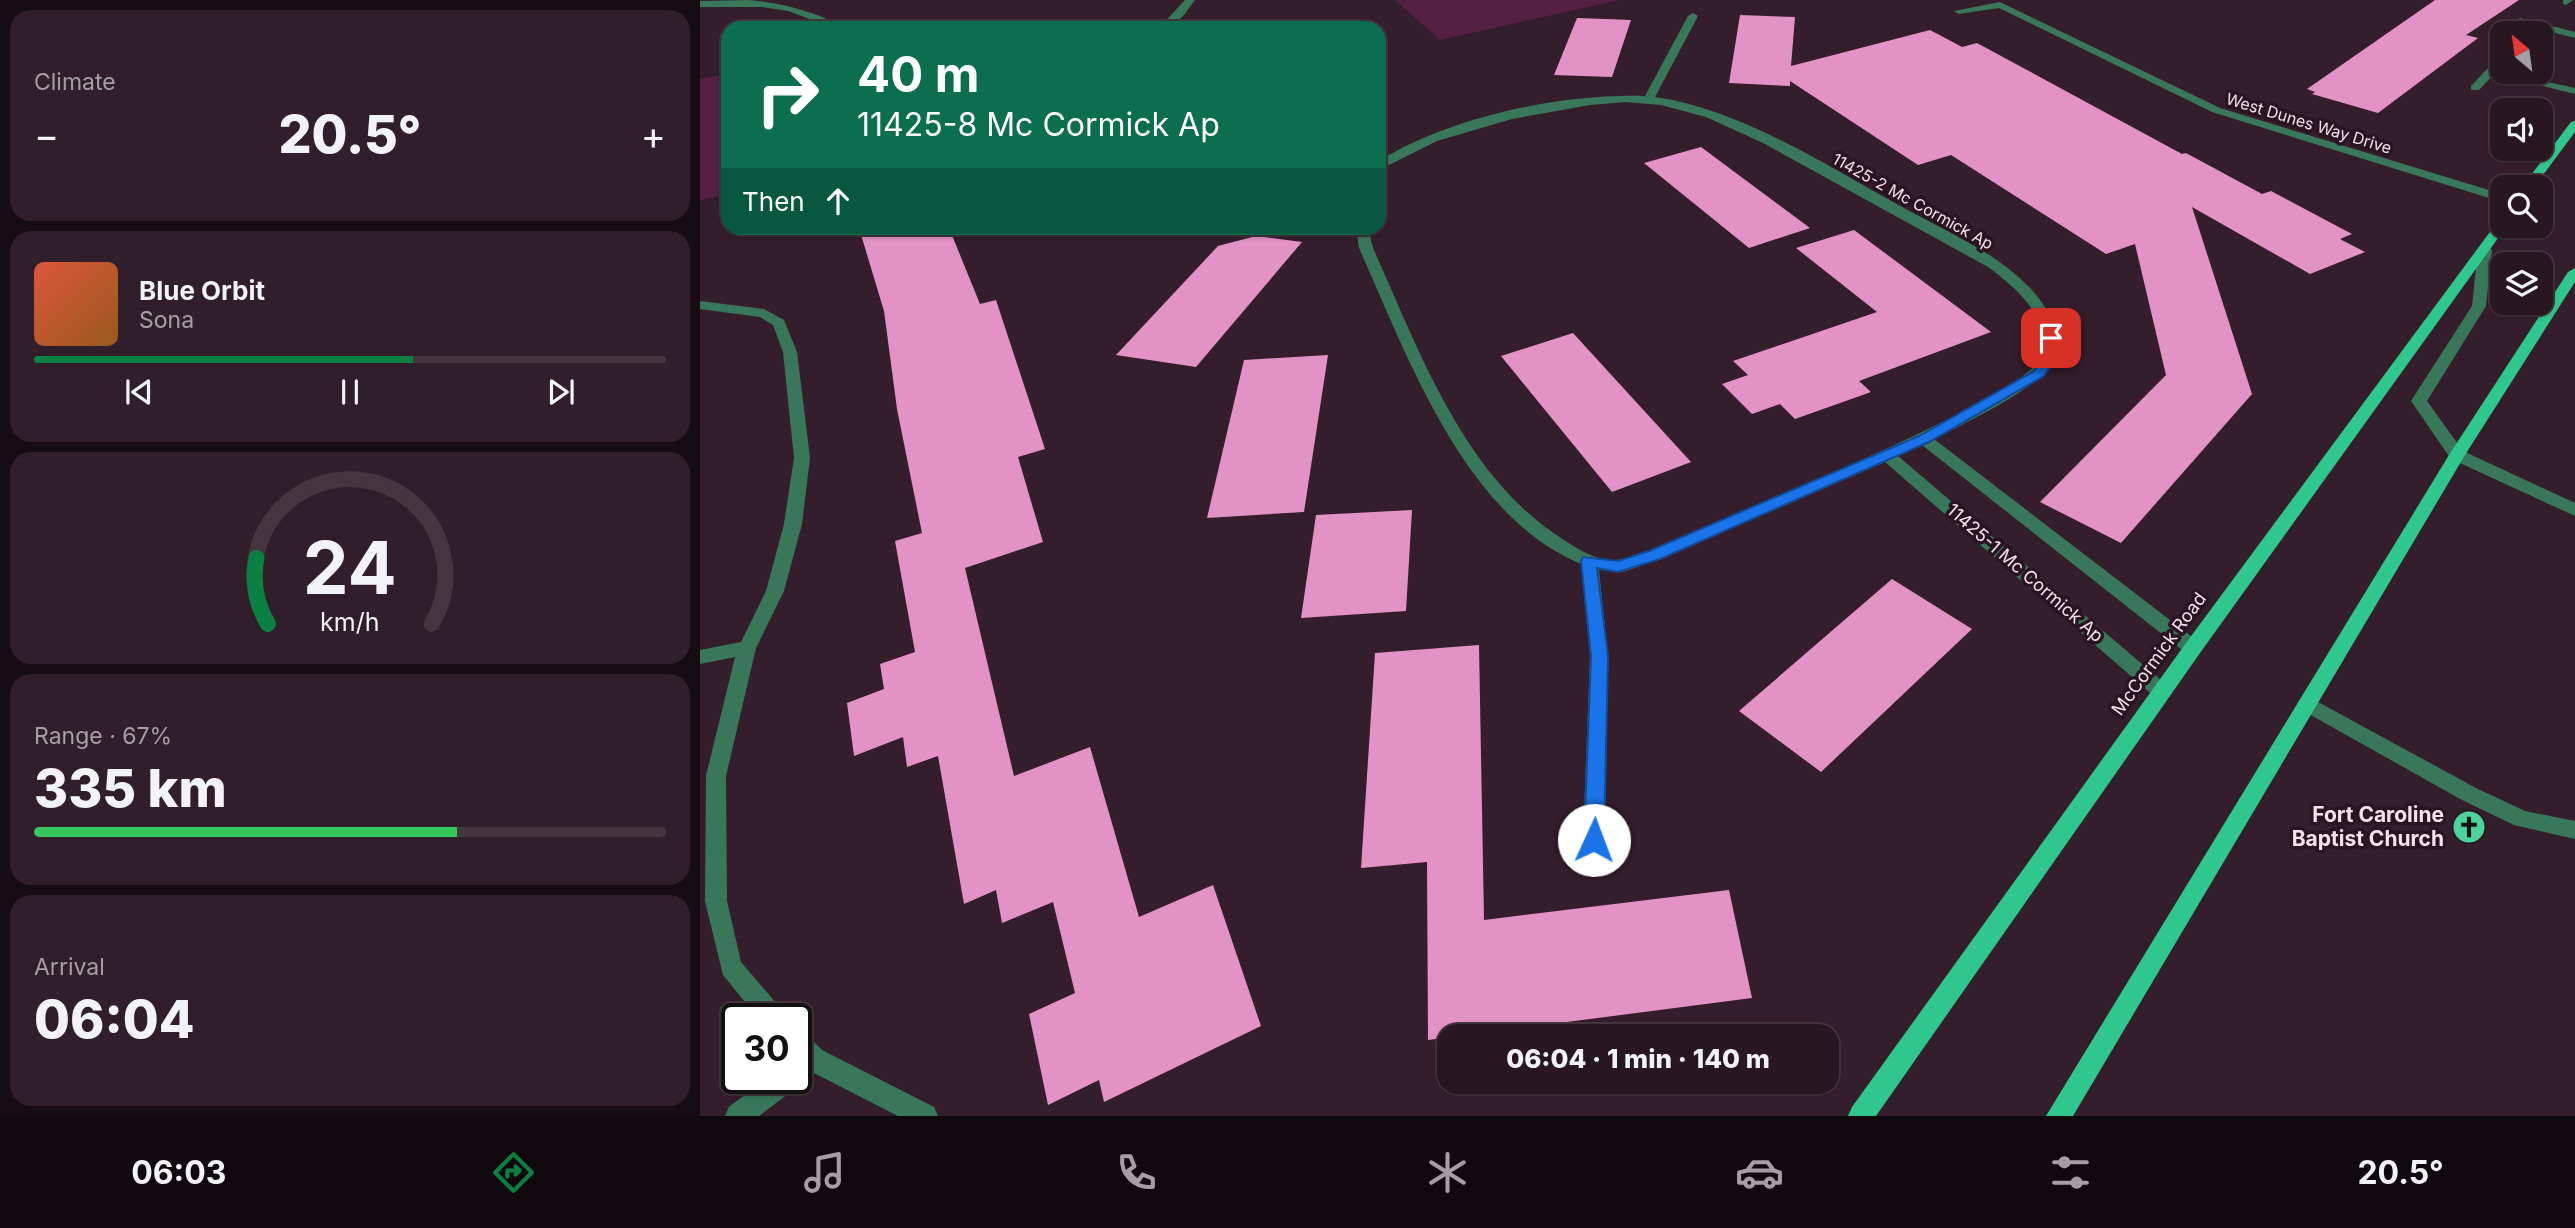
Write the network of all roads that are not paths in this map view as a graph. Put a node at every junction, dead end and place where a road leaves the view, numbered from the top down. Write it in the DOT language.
graph roads {
  1 [pos="2000,2"];
  2 [pos="1188,3"];
  3 [pos="700,4"];
  4 [pos="1959,11"];
  5 [pos="1693,16"];
  6 [pos="822,21"];
  7 [pos="1171,21"];
  8 [pos="2553,29"];
  9 [pos="2575,35"];
  10 [pos="2490,76"];
  11 [pos="2550,84"];
  12 [pos="2475,88"];
  13 [pos="2575,91"];
  14 [pos="1649,99"];
  15 [pos="2575,124"];
  16 [pos="1386,162"];
  17 [pos="2538,175"];
  18 [pos="2490,194"];
  19 [pos="1363,235"];
  20 [pos="2493,238"];
  21 [pos="2485,250"];
  22 [pos="2575,272"];
  23 [pos="700,305"];
  24 [pos="1924,439"];
  25 [pos="1888,455"];
  26 [pos="2457,455"];
  27 [pos="2575,510"];
  28 [pos="1589,561"];
  29 [pos="747,648"];
  30 [pos="2193,648"];
  31 [pos="700,657"];
  32 [pos="2162,692"];
  33 [pos="2307,704"];
  34 [pos="2575,830"];
  35 [pos="1594,840"];
  36 [pos="761,1003"];
  37 [pos="812,1062"];
  38 [pos="767,1094"];
  39 [pos="738,1116"];
  40 [pos="925,1116"];
  41 [pos="1861,1116"];
  42 [pos="2059,1116"];
  1 -- 4 [label="street"];
  1 -- 18 [label="street, West Dunes Way Drive"];
  2 -- 7 [label="street"];
  3 -- 6 [label="street"];
  5 -- 14 [label="street"];
  8 -- 9 [label="street"];
  10 -- 12 [label="street"];
  11 -- 13 [label="street"];
  14 -- 16 [label="street, 11425-2 Mc Cormick Ap"];
  14 -- 24 [label="street, 11425-2 Mc Cormick Ap"];
  15 -- 17 [label="main road"];
  19 -- 28 [label="street, 11425-2 Mc Cormick Ap"];
  20 -- 21 [label="main road, McCormick Road"];
  21 -- 26 [label="street"];
  21 -- 30 [label="main road, McCormick Road"];
  22 -- 26 [label="main road"];
  23 -- 29 [label="street"];
  24 -- 25 [label="street, 11425-2 Mc Cormick Ap"];
  24 -- 30 [label="street"];
  25 -- 28 [label="street, 11425-2 Mc Cormick Ap"];
  25 -- 32 [label="street, 11425-1 Mc Cormick Ap"];
  26 -- 27 [label="street"];
  26 -- 33 [label="main road"];
  28 -- 35 [label="street"];
  29 -- 31 [label="street"];
  29 -- 36 [label="street"];
  30 -- 32 [label="main road, McCormick Road"];
  32 -- 41 [label="main road, McCormick Road"];
  33 -- 34 [label="street"];
  33 -- 42 [label="main road"];
  37 -- 40 [label="street"];
  38 -- 39 [label="street"];
}
